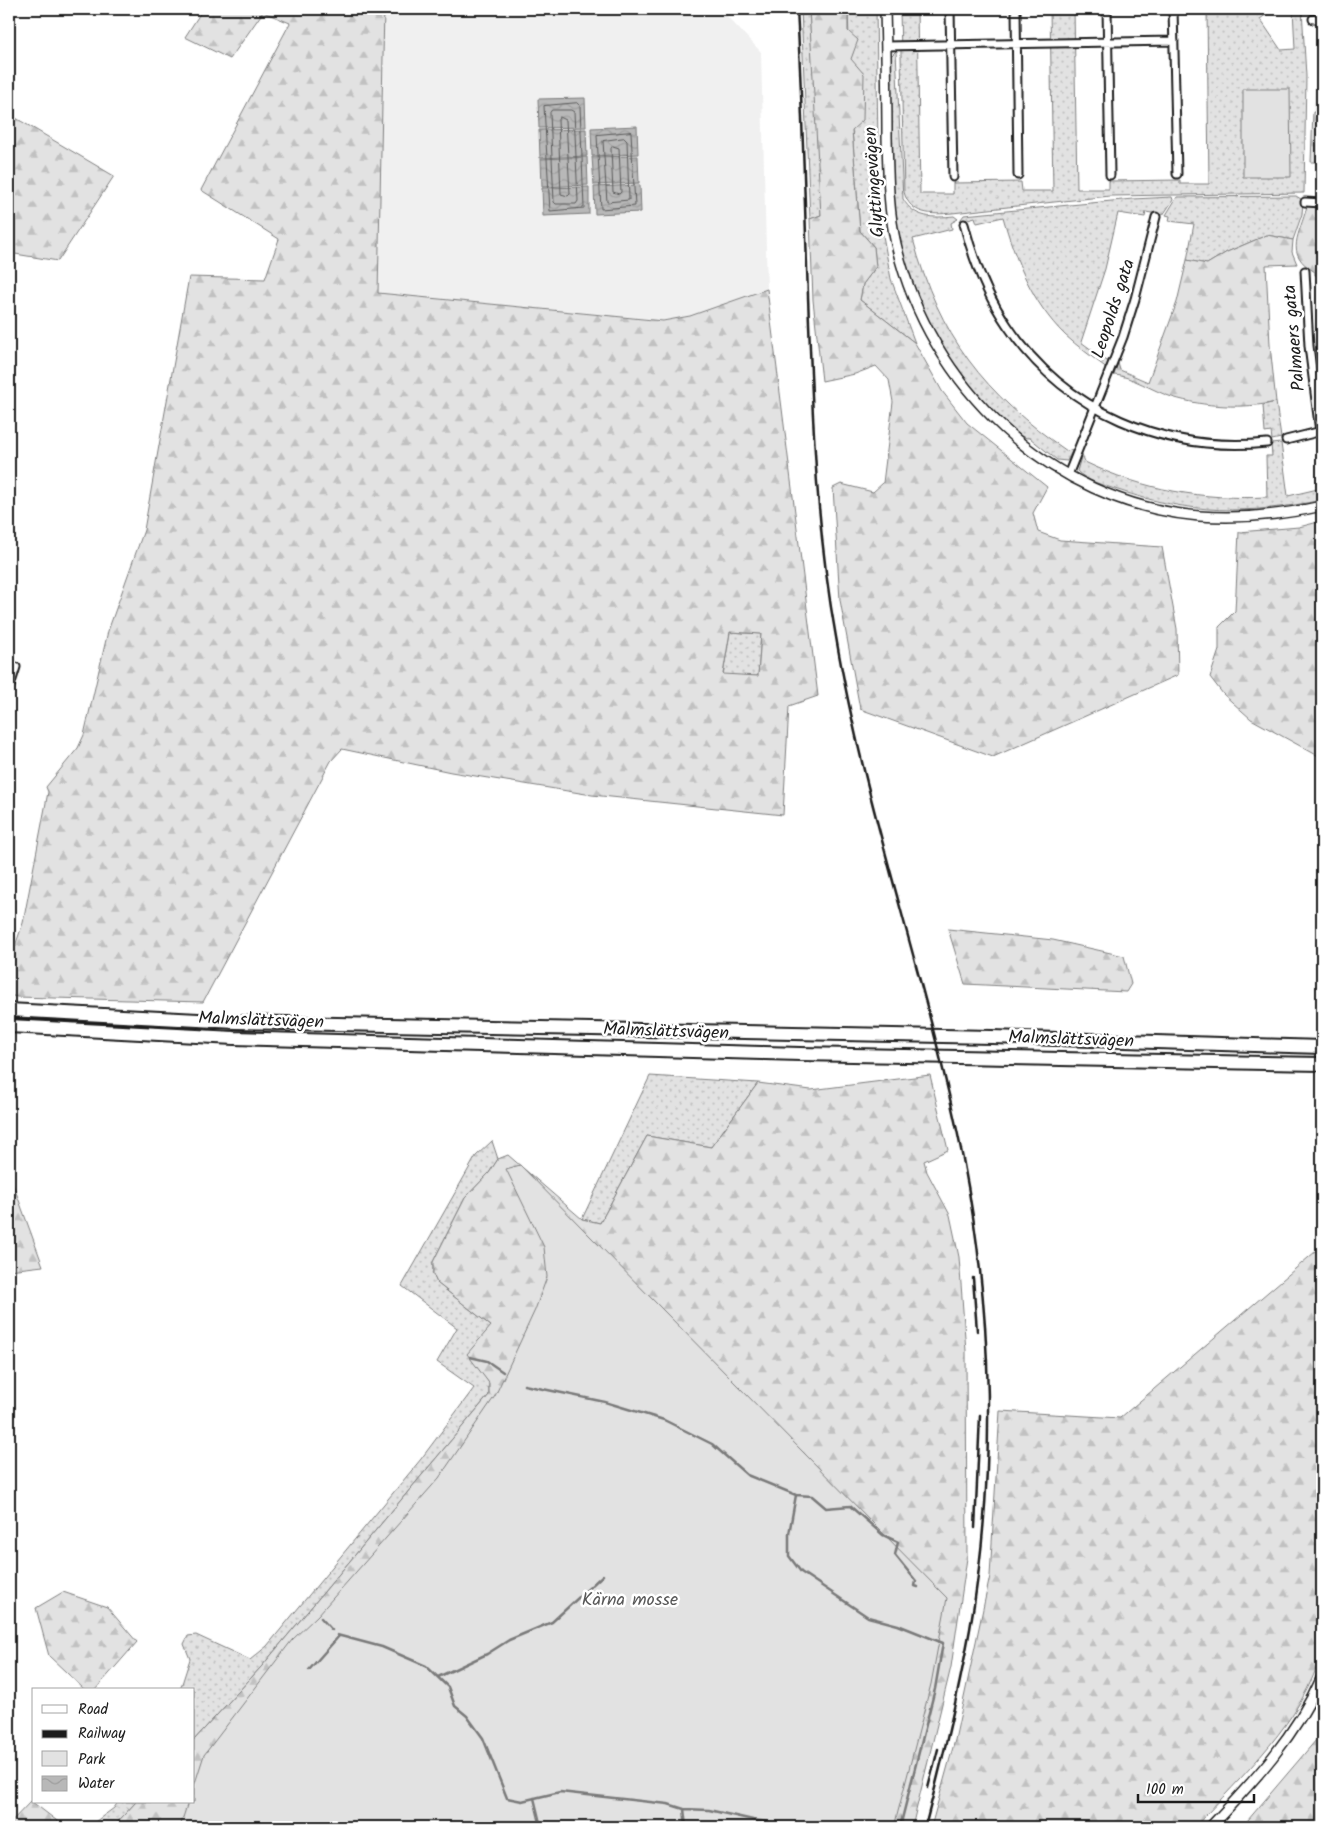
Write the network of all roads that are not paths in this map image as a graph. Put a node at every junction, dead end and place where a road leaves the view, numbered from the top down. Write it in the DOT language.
graph roads {
  1 [pos="885,9"];
  2 [pos="950,9"];
  3 [pos="1016,9"];
  4 [pos="1107,9"];
  5 [pos="1173,9"];
  6 [pos="1313,19"];
  7 [pos="1322,19"];
  8 [pos="1174,41"];
  9 [pos="1108,42"];
  10 [pos="1017,44"];
  11 [pos="950,45"];
  12 [pos="886,46"];
  13 [pos="1177,174"];
  14 [pos="1018,175"];
  15 [pos="1110,175"];
  16 [pos="953,177"];
  17 [pos="1305,202"];
  18 [pos="1322,203"];
  19 [pos="1156,217"];
  20 [pos="964,224"];
  21 [pos="1305,271"];
  22 [pos="1095,408"];
  23 [pos="1321,432"];
  24 [pos="1286,440"];
  25 [pos="1267,444"];
  26 [pos="1068,475"];
  27 [pos="1322,506"];
  28 [pos="9,665"];
  29 [pos="9,689"];
  30 [pos="9,1010"];
  31 [pos="9,1026"];
  32 [pos="1322,1047"];
  33 [pos="1322,1064"];
  34 [pos="1322,1676"];
  35 [pos="1210,1827"];
  1 -- 12 [label="street, Glyttingevägen"];
  2 -- 11 [label="street"];
  3 -- 10 [label="street"];
  4 -- 9 [label="street"];
  5 -- 8 [label="street"];
  6 -- 7 [label="street"];
  8 -- 9 [label="street"];
  8 -- 13 [label="street"];
  9 -- 10 [label="street"];
  9 -- 15 [label="street"];
  10 -- 11 [label="street"];
  10 -- 14 [label="street"];
  11 -- 12 [label="street"];
  11 -- 16 [label="street"];
  12 -- 26 [label="street, Glyttingevägen"];
  17 -- 18 [label="street"];
  19 -- 22 [label="street, Leopolds gata"];
  20 -- 22 [label="street"];
  21 -- 23 [label="street, Palmaers gata"];
  22 -- 25 [label="street"];
  22 -- 26 [label="street, Leopolds gata"];
  23 -- 24 [label="street, Palmaers gata"];
  26 -- 27 [label="street, Glyttingevägen"];
  28 -- 29 [label="street"];
  30 -- 32 [label="highway, Malmslättsvägen"];
  31 -- 33 [label="highway, Malmslättsvägen"];
  34 -- 35 [label="street"];
}
